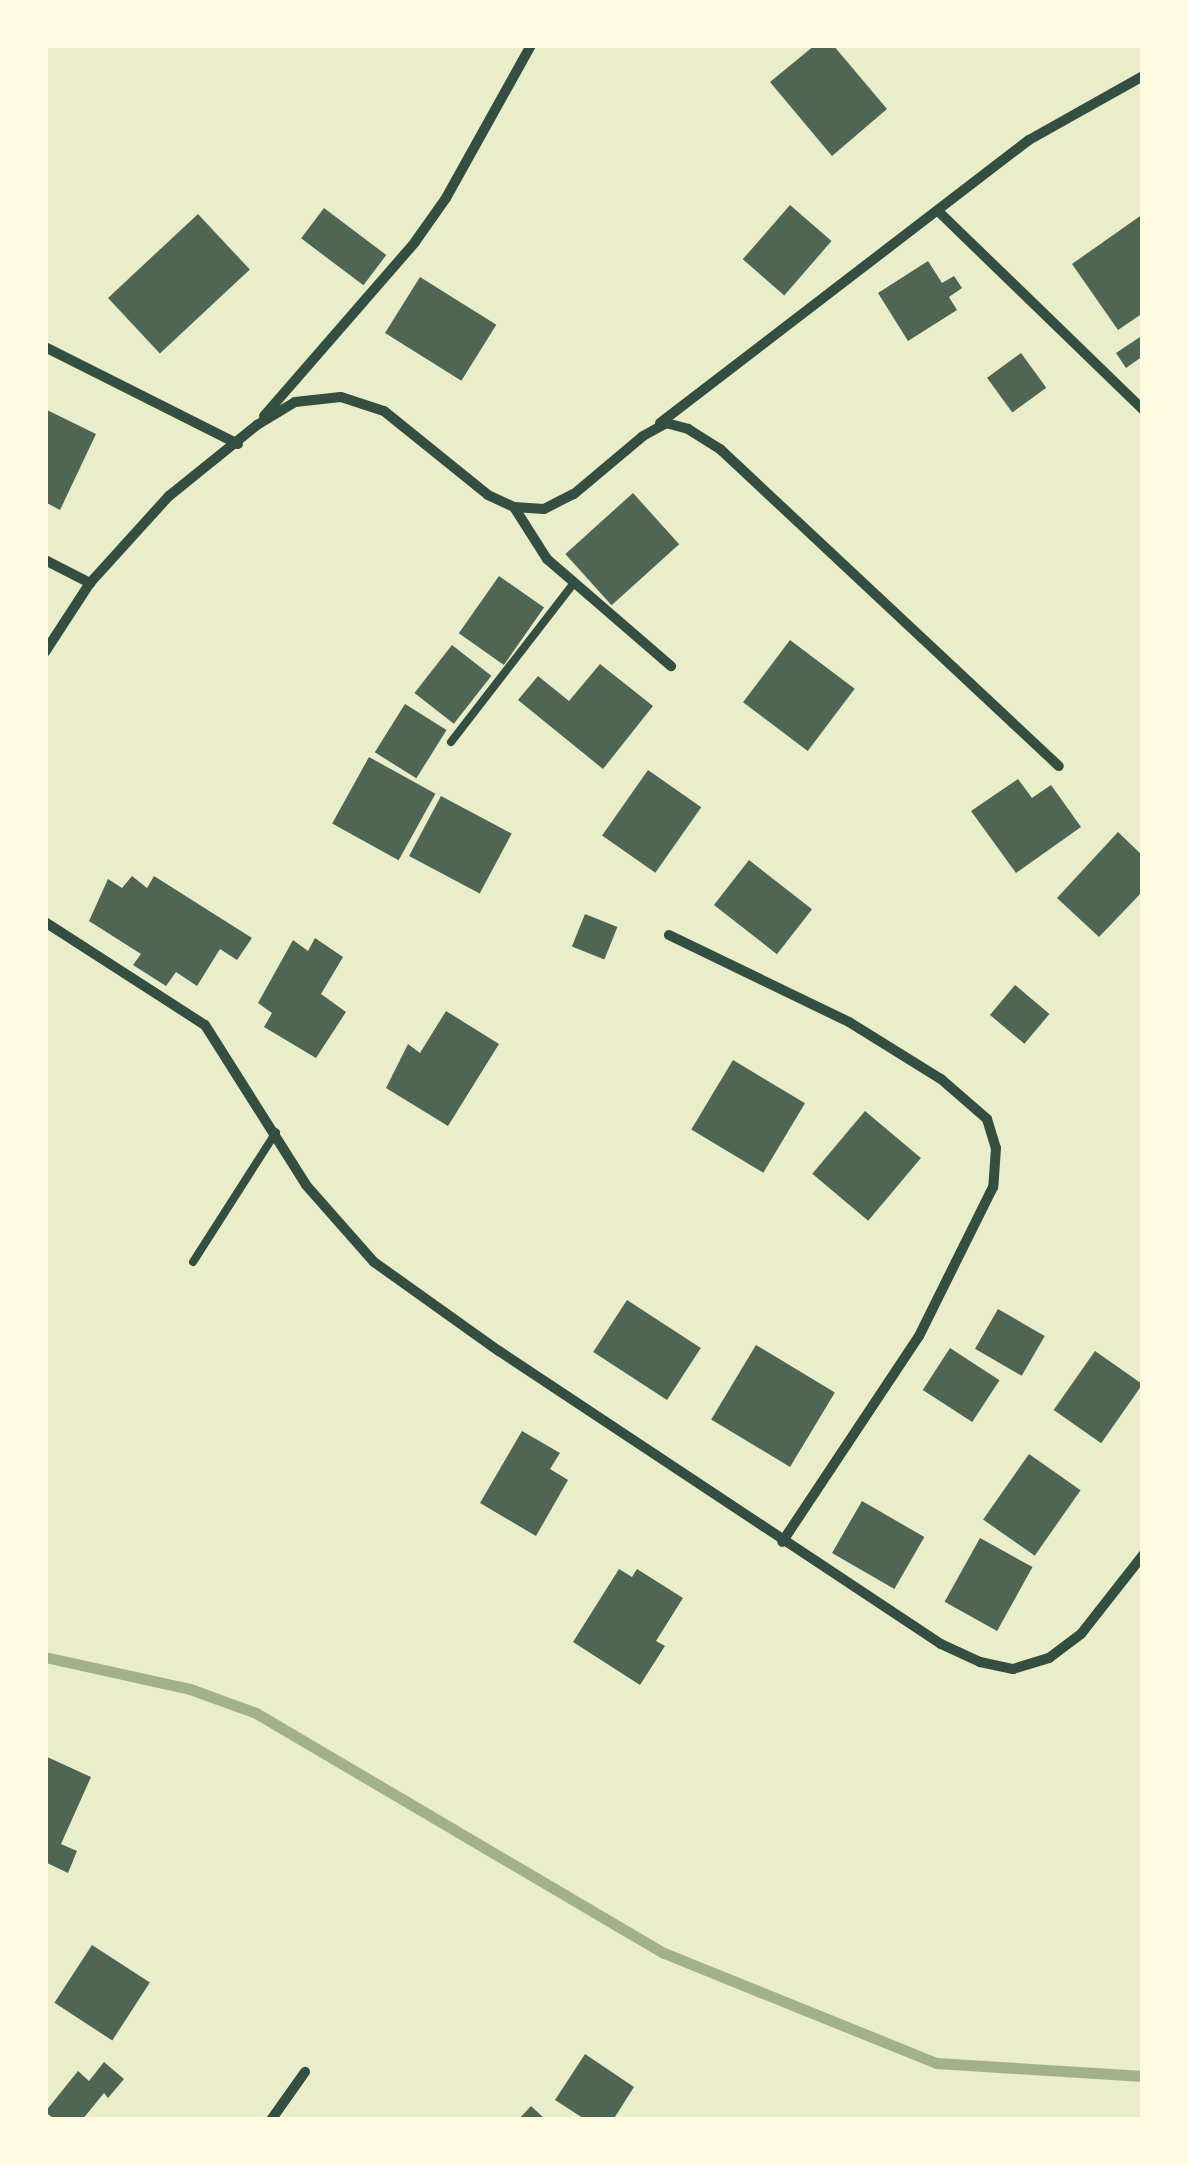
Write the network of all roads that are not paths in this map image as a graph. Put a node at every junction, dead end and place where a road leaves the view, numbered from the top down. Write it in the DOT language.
graph roads {
  1 [pos="531,45"];
  2 [pos="1143,76"];
  3 [pos="938,211"];
  4 [pos="45,347"];
  5 [pos="1143,410"];
  6 [pos="257,425"];
  7 [pos="643,436"];
  8 [pos="238,444"];
  9 [pos="514,507"];
  10 [pos="45,560"];
  11 [pos="90,583"];
  12 [pos="574,583"];
  13 [pos="45,652"];
  14 [pos="671,666"];
  15 [pos="451,742"];
  16 [pos="1059,766"];
  17 [pos="45,922"];
  18 [pos="668,935"];
  19 [pos="276,1132"];
  20 [pos="193,1262"];
  21 [pos="782,1542"];
  22 [pos="1143,1556"];
  23 [pos="305,2072"];
  24 [pos="271,2120"];
  1 -- 6 [label="street"];
  2 -- 3 [label="street"];
  3 -- 5 [label="street"];
  3 -- 7 [label="street"];
  4 -- 8 [label="street"];
  6 -- 8 [label="street"];
  6 -- 9 [label="street"];
  7 -- 9 [label="street"];
  7 -- 16 [label="street"];
  8 -- 11 [label="street"];
  9 -- 12 [label="street"];
  10 -- 11 [label="street"];
  11 -- 13 [label="street"];
  12 -- 14 [label="street"];
  12 -- 15 [label="lane"];
  17 -- 19 [label="street"];
  18 -- 21 [label="street"];
  19 -- 20 [label="lane"];
  19 -- 21 [label="street"];
  21 -- 22 [label="street"];
  23 -- 24 [label="street"];
}
